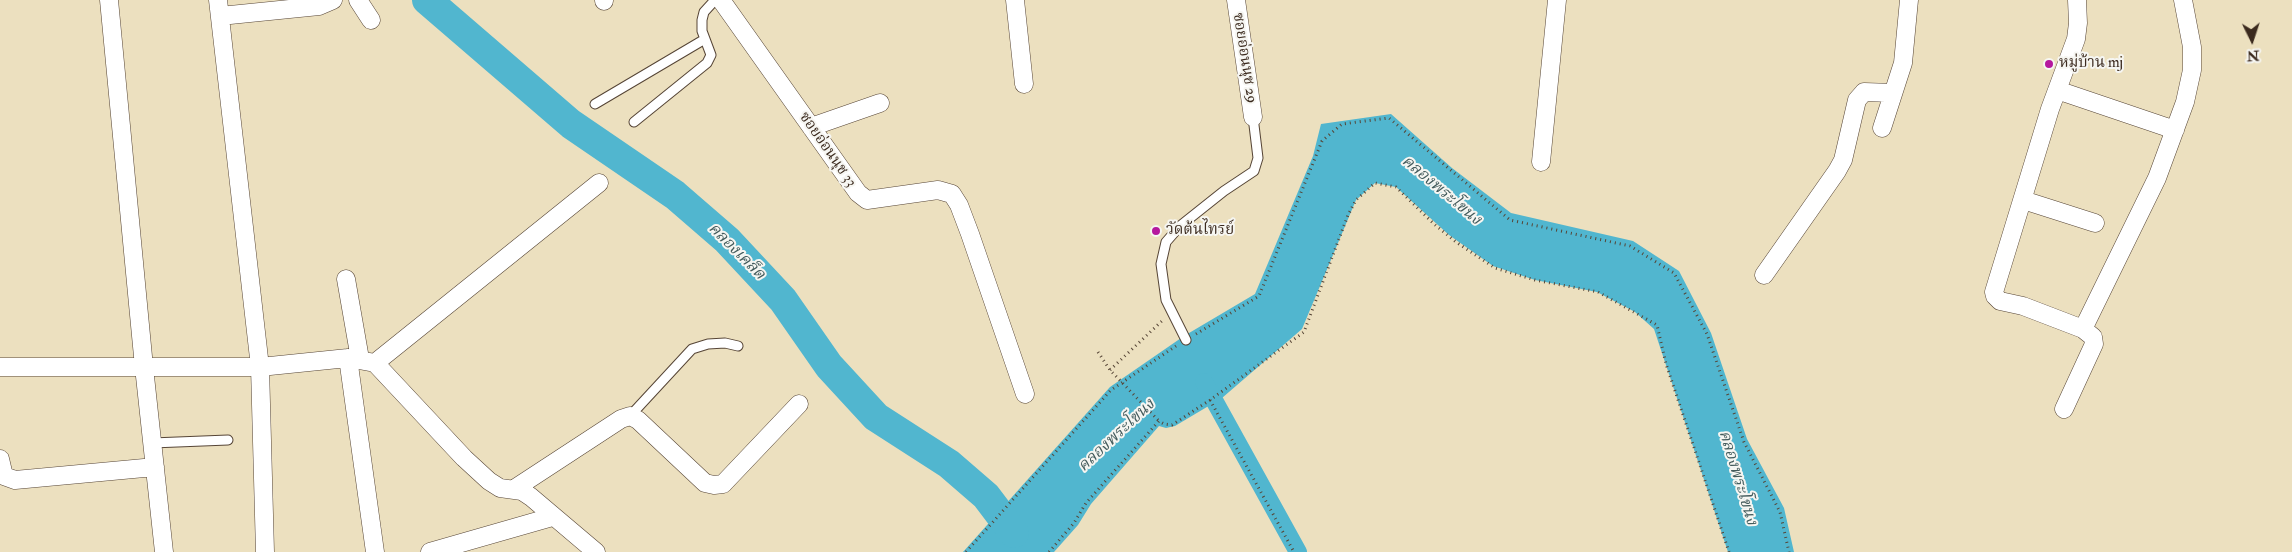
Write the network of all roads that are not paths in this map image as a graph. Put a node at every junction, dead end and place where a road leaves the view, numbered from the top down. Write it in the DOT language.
graph roads {
  1 [pos="109,0"];
  2 [pos="334,0"];
  3 [pos="358,0"];
  4 [pos="715,0"];
  5 [pos="721,0"];
  6 [pos="1015,0"];
  7 [pos="1236,0"];
  8 [pos="1558,0"];
  9 [pos="1909,0"];
  10 [pos="2077,0"];
  11 [pos="2183,0"];
  12 [pos="219,8"];
  13 [pos="371,20"];
  14 [pos="705,39"];
  15 [pos="1024,84"];
  16 [pos="2057,90"];
  17 [pos="1893,93"];
  18 [pos="880,103"];
  19 [pos="595,104"];
  20 [pos="1253,117"];
  21 [pos="634,122"];
  22 [pos="811,127"];
  23 [pos="1882,128"];
  24 [pos="2175,130"];
  25 [pos="1541,162"];
  26 [pos="599,183"];
  27 [pos="2023,200"];
  28 [pos="2095,223"];
  29 [pos="1764,275"];
  30 [pos="346,279"];
  31 [pos="2083,329"];
  32 [pos="1185,338"];
  33 [pos="738,346"];
  34 [pos="361,360"];
  35 [pos="0,367"];
  36 [pos="144,367"];
  37 [pos="260,367"];
  38 [pos="1025,394"];
  39 [pos="799,404"];
  40 [pos="2064,409"];
  41 [pos="630,416"];
  42 [pos="228,440"];
  43 [pos="152,443"];
  44 [pos="0,459"];
  45 [pos="155,467"];
  46 [pos="514,490"];
  47 [pos="552,517"];
  48 [pos="161,552"];
  49 [pos="265,552"];
  50 [pos="375,552"];
  51 [pos="430,552"];
  52 [pos="596,552"];
  1 -- 36 [label="street"];
  2 -- 12 [label="street"];
  3 -- 13 [label="street"];
  4 -- 14 [label="lane"];
  5 -- 22 [label="street, ซอยอ่อนนุช 33"];
  6 -- 15 [label="street"];
  7 -- 20 [label="street, ซอยอ่อนนุช 29"];
  8 -- 25 [label="street"];
  9 -- 17 [label="street"];
  10 -- 16 [label="street"];
  11 -- 24 [label="street"];
  12 -- 37 [label="street"];
  14 -- 19 [label="lane"];
  14 -- 21 [label="lane"];
  16 -- 24 [label="street"];
  16 -- 27 [label="street"];
  17 -- 23 [label="street"];
  17 -- 29 [label="street"];
  18 -- 22 [label="street"];
  20 -- 32 [label="lane"];
  22 -- 38 [label="street, ซอยอ่อนนุช 33"];
  24 -- 31 [label="street"];
  26 -- 34 [label="street"];
  27 -- 28 [label="street"];
  27 -- 31 [label="street"];
  30 -- 34 [label="street"];
  31 -- 40 [label="street"];
  33 -- 41 [label="lane"];
  34 -- 37 [label="street"];
  34 -- 46 [label="street"];
  34 -- 50 [label="street"];
  35 -- 36 [label="street"];
  36 -- 37 [label="street"];
  36 -- 43 [label="street"];
  37 -- 49 [label="street"];
  39 -- 41 [label="street"];
  41 -- 46 [label="street"];
  42 -- 43 [label="lane"];
  43 -- 45 [label="street"];
  44 -- 45 [label="street"];
  45 -- 48 [label="street"];
  46 -- 47 [label="street"];
  47 -- 51 [label="street"];
  47 -- 52 [label="street"];
}
